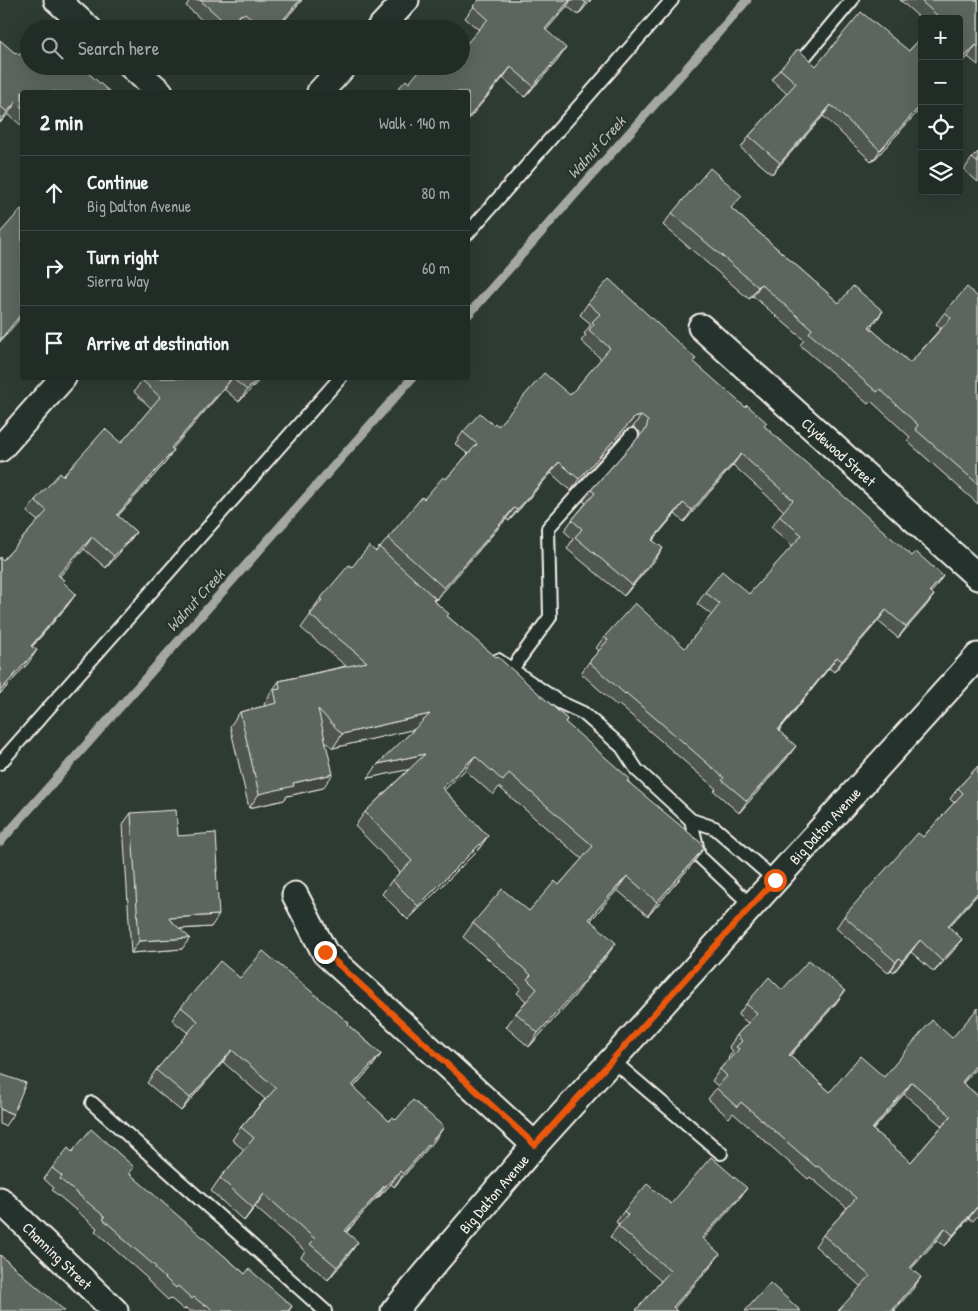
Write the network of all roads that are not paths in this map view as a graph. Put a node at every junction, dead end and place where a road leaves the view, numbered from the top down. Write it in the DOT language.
graph roads {
  1 [pos="57,0"];
  2 [pos="406,0"];
  3 [pos="672,0"];
  4 [pos="852,0"];
  5 [pos="79,20"];
  6 [pos="387,20"];
  7 [pos="806,55"];
  8 [pos="141,75"];
  9 [pos="336,75"];
  10 [pos="158,90"];
  11 [pos="322,90"];
  12 [pos="470,231"];
  13 [pos="700,327"];
  14 [pos="61,380"];
  15 [pos="338,380"];
  16 [pos="632,435"];
  17 [pos="0,449"];
  18 [pos="978,577"];
  19 [pos="491,655"];
  20 [pos="978,656"];
  21 [pos="512,669"];
  22 [pos="0,763"];
  23 [pos="691,820"];
  24 [pos="775,880"];
  25 [pos="295,896"];
  26 [pos="752,906"];
  27 [pos="612,1060"];
  28 [pos="92,1103"];
  29 [pos="535,1145"];
  30 [pos="721,1153"];
  31 [pos="0,1200"];
  32 [pos="115,1311"];
  33 [pos="325,1311"];
  34 [pos="394,1311"];
  1 -- 5 [label="street"];
  2 -- 6 [label="street"];
  3 -- 12 [label="lane"];
  4 -- 7 [label="lane"];
  8 -- 10 [label="street"];
  9 -- 11 [label="street"];
  13 -- 18 [label="street, Clydewood Street"];
  14 -- 17 [label="street"];
  15 -- 22 [label="lane"];
  16 -- 21 [label="lane"];
  19 -- 21 [label="lane"];
  20 -- 24 [label="street, Big Dalton Avenue"];
  21 -- 23 [label="lane"];
  23 -- 24 [label="lane"];
  23 -- 26 [label="lane"];
  24 -- 26 [label="street, Big Dalton Avenue"];
  25 -- 29 [label="street"];
  26 -- 27 [label="street, Big Dalton Avenue"];
  27 -- 29 [label="street, Big Dalton Avenue"];
  27 -- 30 [label="lane"];
  28 -- 33 [label="lane"];
  29 -- 34 [label="street, Big Dalton Avenue"];
  31 -- 32 [label="street, Channing Street"];
}
